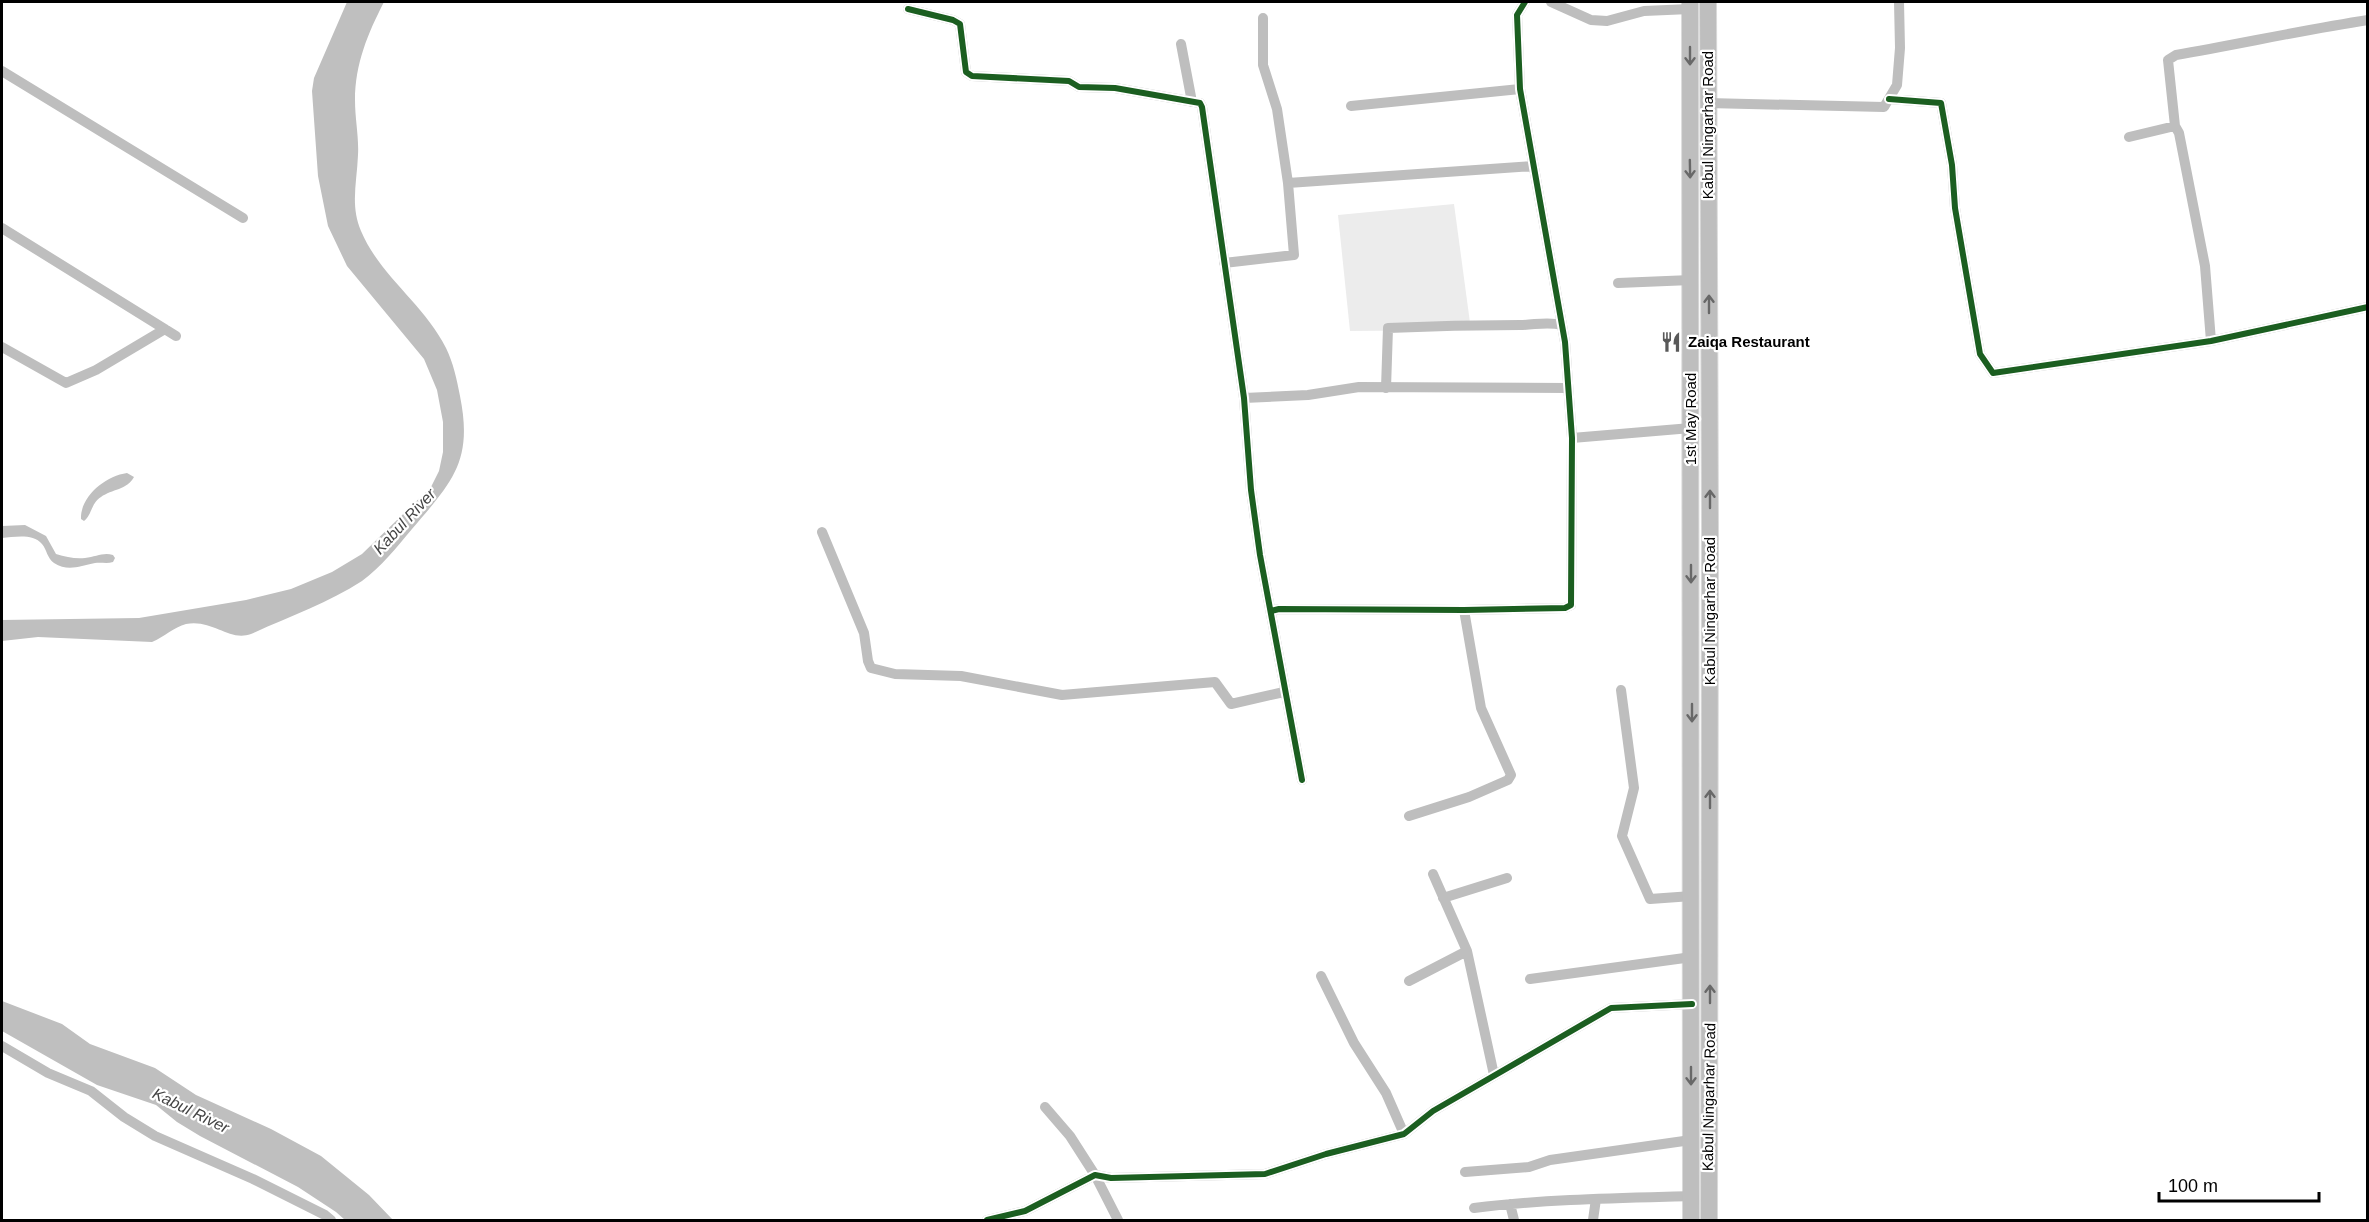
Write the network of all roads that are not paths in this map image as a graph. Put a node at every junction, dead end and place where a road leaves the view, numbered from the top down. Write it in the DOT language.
graph roads {
  1 [pos="1525,2"];
  2 [pos="1551,2"];
  3 [pos="1708,2"];
  4 [pos="1899,2"];
  5 [pos="1690,5"];
  6 [pos="908,9"];
  7 [pos="1263,18"];
  8 [pos="2367,20"];
  9 [pos="1181,44"];
  10 [pos="2,71"];
  11 [pos="1520,89"];
  12 [pos="1889,99"];
  13 [pos="1192,102"];
  14 [pos="1707,103"];
  15 [pos="1351,106"];
  16 [pos="1690,111"];
  17 [pos="2175,126"];
  18 [pos="2129,137"];
  19 [pos="1533,166"];
  20 [pos="1288,183"];
  21 [pos="243,218"];
  22 [pos="2,228"];
  23 [pos="1224,263"];
  24 [pos="1691,280"];
  25 [pos="1618,284"];
  26 [pos="2367,307"];
  27 [pos="1562,325"];
  28 [pos="165,329"];
  29 [pos="176,336"];
  30 [pos="2211,341"];
  31 [pos="2,347"];
  32 [pos="1386,388"];
  33 [pos="1568,388"];
  34 [pos="1244,398"];
  35 [pos="1691,428"];
  36 [pos="1572,438"];
  37 [pos="822,532"];
  38 [pos="1464,610"];
  39 [pos="1271,611"];
  40 [pos="1692,655"];
  41 [pos="1621,690"];
  42 [pos="1284,692"];
  43 [pos="1302,780"];
  44 [pos="1409,816"];
  45 [pos="1433,874"];
  46 [pos="1507,878"];
  47 [pos="1692,896"];
  48 [pos="1443,898"];
  49 [pos="1467,951"];
  50 [pos="1692,957"];
  51 [pos="1321,976"];
  52 [pos="1530,979"];
  53 [pos="1408,981"];
  54 [pos="1692,1004"];
  55 [pos="2,1046"];
  56 [pos="1494,1076"];
  57 [pos="1045,1107"];
  58 [pos="1404,1134"];
  59 [pos="1691,1140"];
  60 [pos="1465,1172"];
  61 [pos="1095,1175"];
  62 [pos="1691,1196"];
  63 [pos="1596,1199"];
  64 [pos="1510,1204"];
  65 [pos="1474,1208"];
  66 [pos="331,1221"];
  67 [pos="987,1221"];
  68 [pos="1118,1221"];
  69 [pos="1514,1221"];
  70 [pos="1593,1221"];
  71 [pos="1691,1221"];
  72 [pos="1709,1221"];
  1 -- 11 [label="street"];
  2 -- 5 [label="street"];
  3 -- 14 [label="highway, Kabul Ningarhar Road"];
  4 -- 12 [label="street"];
  5 -- 16 [label="highway, Kabul Ningarhar Road, one-way"];
  6 -- 13 [label="street"];
  7 -- 20 [label="street"];
  8 -- 17 [label="street"];
  9 -- 13 [label="street"];
  10 -- 21 [label="street"];
  11 -- 15 [label="street"];
  11 -- 19 [label="street"];
  12 -- 14 [label="street"];
  12 -- 30 [label="street"];
  13 -- 23 [label="street"];
  72 -- 14 [label="highway, Kabul Ningarhar Road, one-way"];
  16 -- 24 [label="highway, 1st May Road, one-way"];
  17 -- 18 [label="street"];
  17 -- 30 [label="street"];
  19 -- 20 [label="street"];
  19 -- 27 [label="street"];
  20 -- 23 [label="street"];
  22 -- 28 [label="street"];
  23 -- 34 [label="street"];
  24 -- 25 [label="street"];
  24 -- 35 [label="highway, 1st May Road"];
  26 -- 30 [label="street"];
  27 -- 32 [label="street"];
  27 -- 33 [label="street"];
  28 -- 29 [label="street"];
  28 -- 31 [label="street"];
  32 -- 33 [label="street"];
  32 -- 34 [label="street"];
  33 -- 36 [label="street"];
  34 -- 39 [label="street"];
  35 -- 36 [label="street"];
  35 -- 40 [label="highway, 1st May Road, one-way"];
  36 -- 38 [label="street"];
  37 -- 42 [label="street"];
  38 -- 39 [label="street"];
  38 -- 44 [label="street"];
  39 -- 42 [label="street"];
  40 -- 47 [label="highway, Kabul Ningarhar Road, one-way"];
  41 -- 47 [label="street"];
  42 -- 43 [label="street"];
  45 -- 48 [label="street"];
  46 -- 48 [label="street"];
  47 -- 50 [label="highway, Kabul Ningarhar Road"];
  48 -- 49 [label="street"];
  49 -- 53 [label="street"];
  49 -- 56 [label="street"];
  50 -- 52 [label="street"];
  50 -- 54 [label="highway, Kabul Ningarhar Road"];
  51 -- 58 [label="street"];
  54 -- 56 [label="street"];
  54 -- 59 [label="highway, Kabul Ningarhar Road, one-way"];
  55 -- 66 [label="street"];
  56 -- 58 [label="street"];
  57 -- 61 [label="street"];
  58 -- 61 [label="street"];
  59 -- 60 [label="street"];
  59 -- 62 [label="highway, Kabul Ningarhar Road"];
  61 -- 67 [label="street"];
  61 -- 68 [label="street"];
  62 -- 63 [label="street"];
  62 -- 71 [label="highway, Kabul Ningarhar Road"];
  63 -- 64 [label="street"];
  63 -- 70 [label="street"];
  64 -- 65 [label="street"];
  64 -- 69 [label="street"];
}
